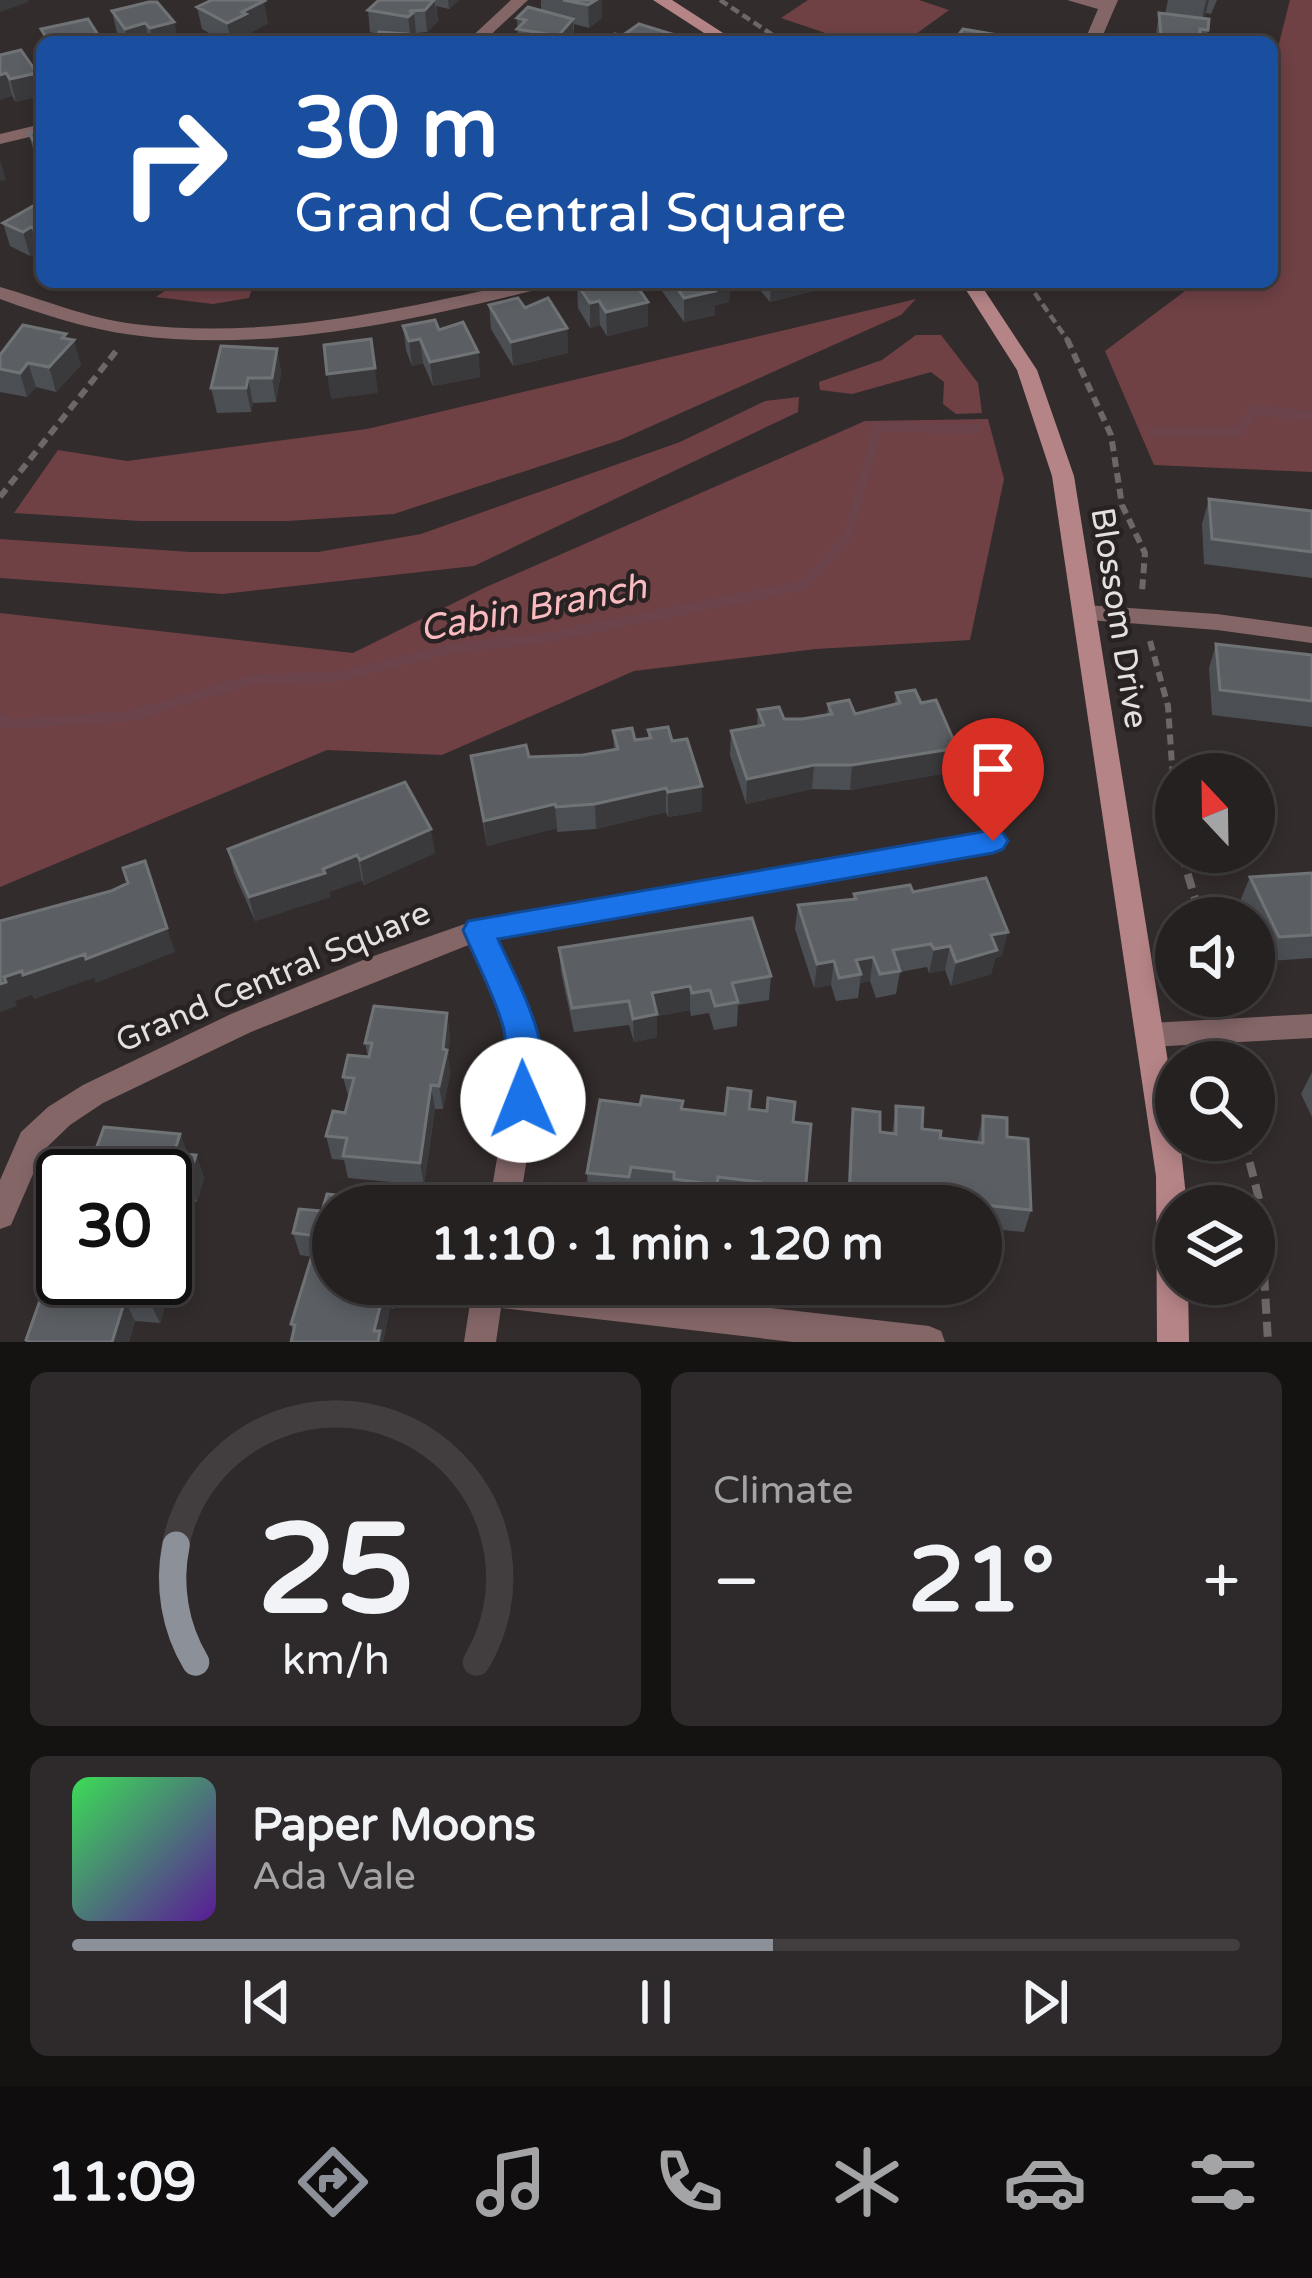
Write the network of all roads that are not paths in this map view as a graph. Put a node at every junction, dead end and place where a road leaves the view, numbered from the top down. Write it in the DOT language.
graph roads {
  1 [pos="520,0"];
  2 [pos="661,0"];
  3 [pos="1075,0"];
  4 [pos="1108,3"];
  5 [pos="481,36"];
  6 [pos="719,36"];
  7 [pos="1094,36"];
  8 [pos="36,130"];
  9 [pos="0,139"];
  10 [pos="499,288"];
  11 [pos="974,288"];
  12 [pos="0,293"];
  13 [pos="1085,613"];
  14 [pos="1312,635"];
  15 [pos="993,841"];
  16 [pos="479,930"];
  17 [pos="1312,1026"];
  18 [pos="1150,1035"];
  19 [pos="508,1185"];
  20 [pos="0,1215"];
  21 [pos="485,1305"];
  22 [pos="632,1305"];
  23 [pos="480,1342"];
  24 [pos="929,1342"];
  25 [pos="1173,1342"];
  1 -- 5 [label="street"];
  2 -- 6 [label="street"];
  3 -- 4 [label="street"];
  4 -- 7 [label="street"];
  8 -- 9 [label="street"];
  10 -- 12 [label="street"];
  11 -- 13 [label="street, Blossom Drive"];
  13 -- 14 [label="street"];
  13 -- 18 [label="street, Blossom Drive"];
  15 -- 16 [label="street, Grand Central Square"];
  16 -- 19 [label="street"];
  16 -- 20 [label="street, Grand Central Square"];
  17 -- 18 [label="street"];
  18 -- 25 [label="street, Blossom Drive"];
  21 -- 23 [label="street"];
  22 -- 24 [label="street"];
}
